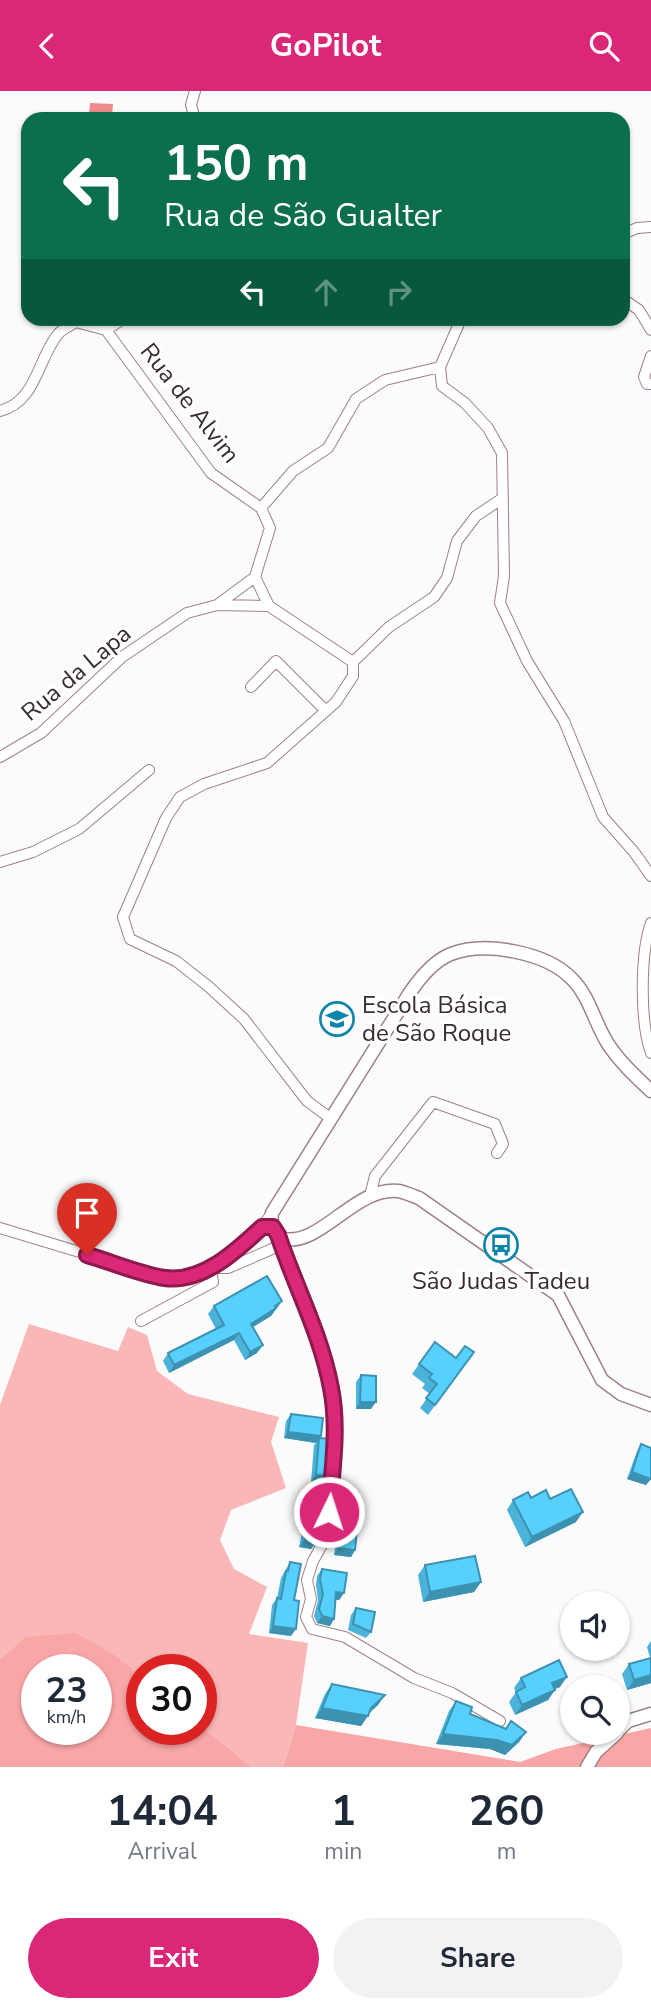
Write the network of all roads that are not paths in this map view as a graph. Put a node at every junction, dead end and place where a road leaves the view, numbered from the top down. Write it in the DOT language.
graph roads {
  1 [pos="195,91"];
  2 [pos="193,112"];
  3 [pos="651,227"];
  4 [pos="630,231"];
  5 [pos="630,304"];
  6 [pos="69,326"];
  7 [pos="91,326"];
  8 [pos="112,326"];
  9 [pos="458,326"];
  10 [pos="106,330"];
  11 [pos="651,330"];
  12 [pos="651,356"];
  13 [pos="440,367"];
  14 [pos="651,384"];
  15 [pos="0,411"];
  16 [pos="503,498"];
  17 [pos="261,508"];
  18 [pos="256,577"];
  19 [pos="217,605"];
  20 [pos="269,607"];
  21 [pos="354,661"];
  22 [pos="251,687"];
  23 [pos="326,711"];
  24 [pos="0,757"];
  25 [pos="149,770"];
  26 [pos="0,862"];
  27 [pos="651,876"];
  28 [pos="651,923"];
  29 [pos="651,1053"];
  30 [pos="651,1091"];
  31 [pos="330,1118"];
  32 [pos="497,1153"];
  33 [pos="370,1196"];
  34 [pos="0,1228"];
  35 [pos="280,1240"];
  36 [pos="211,1268"];
  37 [pos="141,1321"];
  38 [pos="651,1405"];
  39 [pos="651,1714"];
  40 [pos="630,1720"];
  41 [pos="500,1721"];
  42 [pos="603,1745"];
  43 [pos="587,1767"];
  1 -- 2 [label="street"];
  3 -- 4 [label="street"];
  5 -- 11 [label="street"];
  6 -- 15 [label="street"];
  7 -- 10 [label="street"];
  8 -- 10 [label="street, Rua de Alvim"];
  9 -- 13 [label="street"];
  10 -- 17 [label="street, Rua de Alvim"];
  12 -- 14 [label="street"];
  13 -- 16 [label="street"];
  13 -- 17 [label="street"];
  16 -- 21 [label="street"];
  16 -- 27 [label="street"];
  17 -- 18 [label="street"];
  18 -- 19 [label="street"];
  18 -- 20 [label="street"];
  19 -- 20 [label="street"];
  19 -- 24 [label="street, Rua da Lapa"];
  20 -- 21 [label="street"];
  21 -- 23 [label="street"];
  22 -- 23 [label="street"];
  23 -- 31 [label="street"];
  25 -- 26 [label="street"];
  28 -- 29 [label="street"];
  30 -- 31 [label="street"];
  31 -- 35 [label="street"];
  32 -- 33 [label="street"];
  33 -- 35 [label="street"];
  33 -- 38 [label="street"];
  34 -- 36 [label="street"];
  35 -- 36 [label="street"];
  35 -- 36 [label="street"];
  35 -- 41 [label="street"];
  36 -- 37 [label="street"];
  39 -- 40 [label="street"];
  42 -- 43 [label="street"];
}
